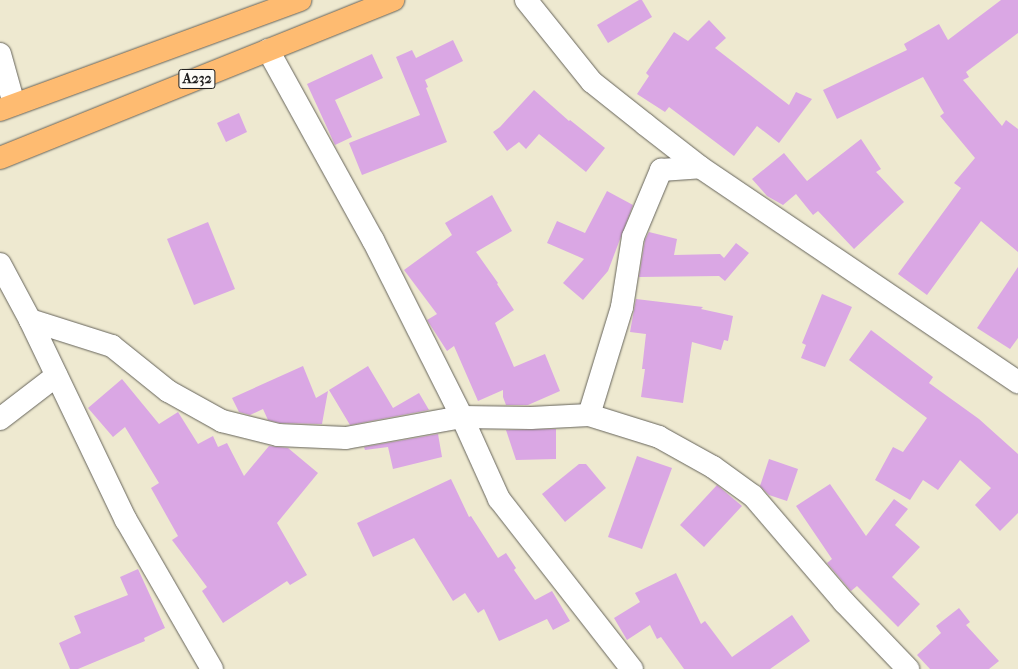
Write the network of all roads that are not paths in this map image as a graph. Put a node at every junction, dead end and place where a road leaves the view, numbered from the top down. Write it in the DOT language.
graph roads {
  1 [pos="300,0"];
  2 [pos="394,0"];
  3 [pos="526,0"];
  4 [pos="268,50"];
  5 [pos="0,54"];
  6 [pos="7,107"];
  7 [pos="0,158"];
  8 [pos="700,167"];
  9 [pos="0,264"];
  10 [pos="30,320"];
  11 [pos="1016,375"];
  12 [pos="56,376"];
  13 [pos="589,415"];
  14 [pos="462,417"];
  15 [pos="0,419"];
  16 [pos="212,669"];
  17 [pos="632,669"];
  18 [pos="908,669"];
  1 -- 6 [label="highway, A232"];
  2 -- 4 [label="highway, A232"];
  3 -- 8 [label="street"];
  4 -- 7 [label="highway, A232"];
  4 -- 14 [label="street"];
  5 -- 6 [label="street"];
  8 -- 11 [label="street"];
  8 -- 13 [label="street"];
  9 -- 10 [label="street"];
  10 -- 12 [label="street"];
  10 -- 14 [label="street"];
  12 -- 15 [label="street"];
  12 -- 16 [label="street"];
  13 -- 14 [label="street"];
  13 -- 18 [label="street"];
  14 -- 17 [label="street"];
}
